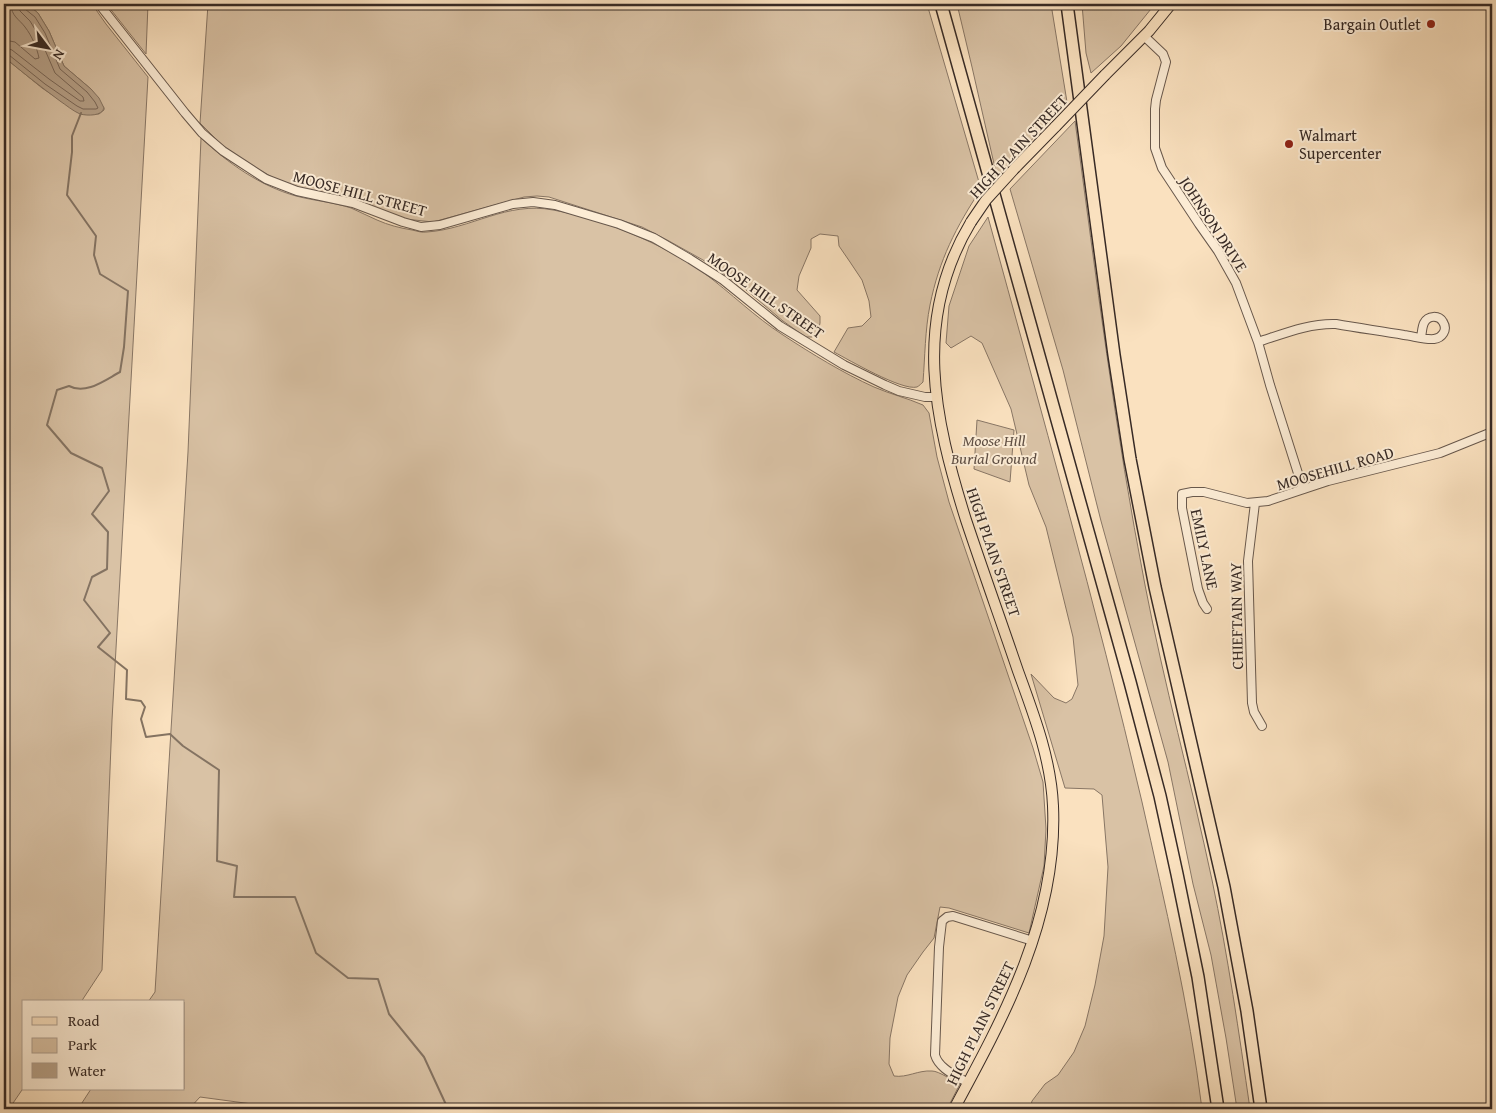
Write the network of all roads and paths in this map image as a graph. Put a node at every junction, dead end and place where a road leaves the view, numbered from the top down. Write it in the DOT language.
graph roads {
  1 [pos="99,4"];
  2 [pos="941,4"];
  3 [pos="1067,4"];
  4 [pos="1171,4"];
  5 [pos="1144,36"];
  6 [pos="1421,337"];
  7 [pos="1258,342"];
  8 [pos="937,398"];
  9 [pos="1492,432"];
  10 [pos="1303,489"];
  11 [pos="1182,494"];
  12 [pos="1255,503"];
  13 [pos="1207,609"];
  14 [pos="1262,726"];
  15 [pos="1033,941"];
  16 [pos="968,1083"];
  17 [pos="954,1109"];
  18 [pos="1218,1109"];
  19 [pos="1261,1109"];
  1 -- 8 [label="street, MOOSE HILL STREET"];
  2 -- 18 [label="highway"];
  3 -- 19 [label="highway"];
  4 -- 5 [label="main road, HIGH PLAIN STREET"];
  5 -- 7 [label="street, JOHNSON DRIVE"];
  5 -- 8 [label="main road, HIGH PLAIN STREET, bridge"];
  6 -- 7 [label="street"];
  7 -- 10 [label="street, JOHNSON DRIVE"];
  8 -- 15 [label="main road, HIGH PLAIN STREET"];
  9 -- 10 [label="street, MOOSEHILL ROAD"];
  10 -- 12 [label="street, MOOSEHILL ROAD"];
  11 -- 12 [label="street, MOOSEHILL ROAD"];
  11 -- 13 [label="street, EMILY LANE"];
  12 -- 14 [label="street, CHIEFTAIN WAY"];
  15 -- 16 [label="main road, HIGH PLAIN STREET"];
  15 -- 16 [label="street"];
  16 -- 17 [label="main road, HIGH PLAIN STREET"];
}
